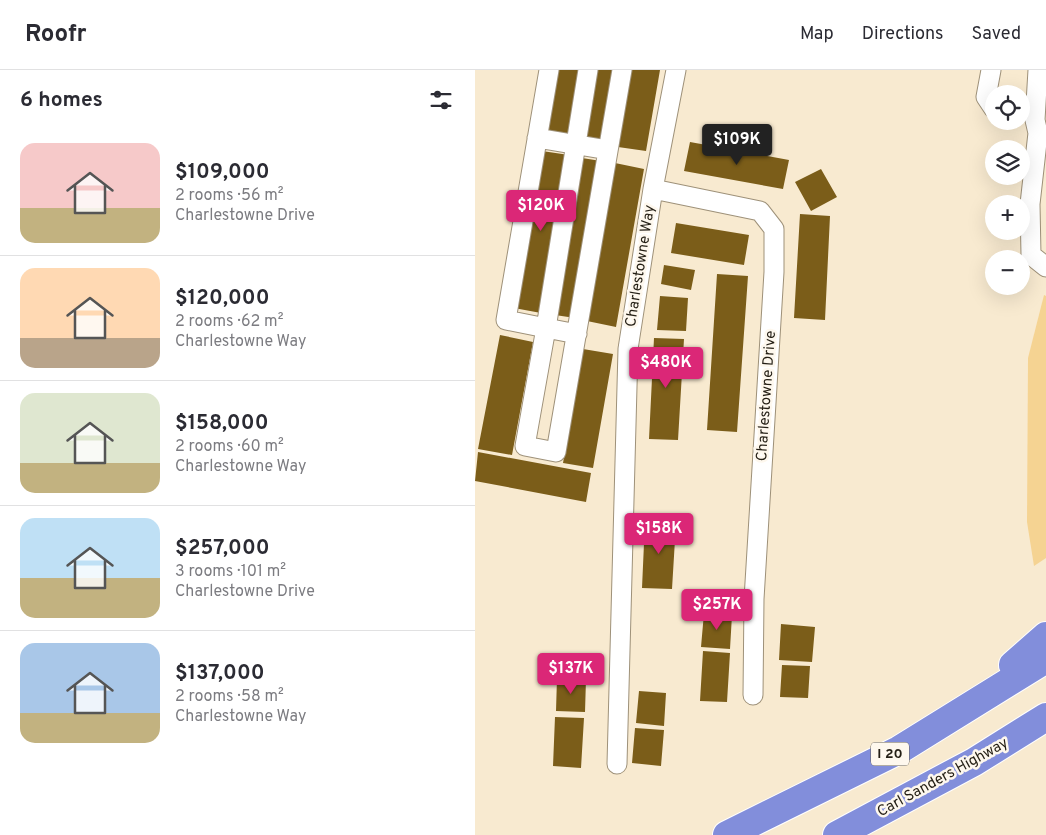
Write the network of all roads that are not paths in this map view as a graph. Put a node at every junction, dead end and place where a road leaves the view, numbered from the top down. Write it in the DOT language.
graph roads {
  1 [pos="549,70"];
  2 [pos="588,70"];
  3 [pos="622,70"];
  4 [pos="676,70"];
  5 [pos="988,70"];
  6 [pos="1038,70"];
  7 [pos="987,85"];
  8 [pos="1035,126"];
  9 [pos="537,138"];
  10 [pos="574,145"];
  11 [pos="608,150"];
  12 [pos="653,189"];
  13 [pos="1046,267"];
  14 [pos="546,328"];
  15 [pos="577,334"];
  16 [pos="1046,636"];
  17 [pos="1046,660"];
  18 [pos="753,695"];
  19 [pos="1046,717"];
  20 [pos="943,724"];
  21 [pos="617,764"];
  22 [pos="727,835"];
  23 [pos="837,835"];
  1 -- 9 [label="street"];
  2 -- 10 [label="street"];
  3 -- 11 [label="street"];
  4 -- 12 [label="street, Charlestowne Way"];
  5 -- 7 [label="street"];
  6 -- 8 [label="street"];
  8 -- 13 [label="street"];
  9 -- 10 [label="street"];
  9 -- 14 [label="street"];
  10 -- 11 [label="street"];
  10 -- 14 [label="street"];
  11 -- 15 [label="street"];
  12 -- 18 [label="street, Charlestowne Drive"];
  12 -- 21 [label="street, Charlestowne Way"];
  14 -- 15 [label="street"];
  14 -- 15 [label="street"];
  16 -- 20 [label="highway"];
  17 -- 20 [label="highway, I 20"];
  19 -- 23 [label="highway, Carl Sanders Highway"];
  20 -- 22 [label="highway, I 20"];
}
